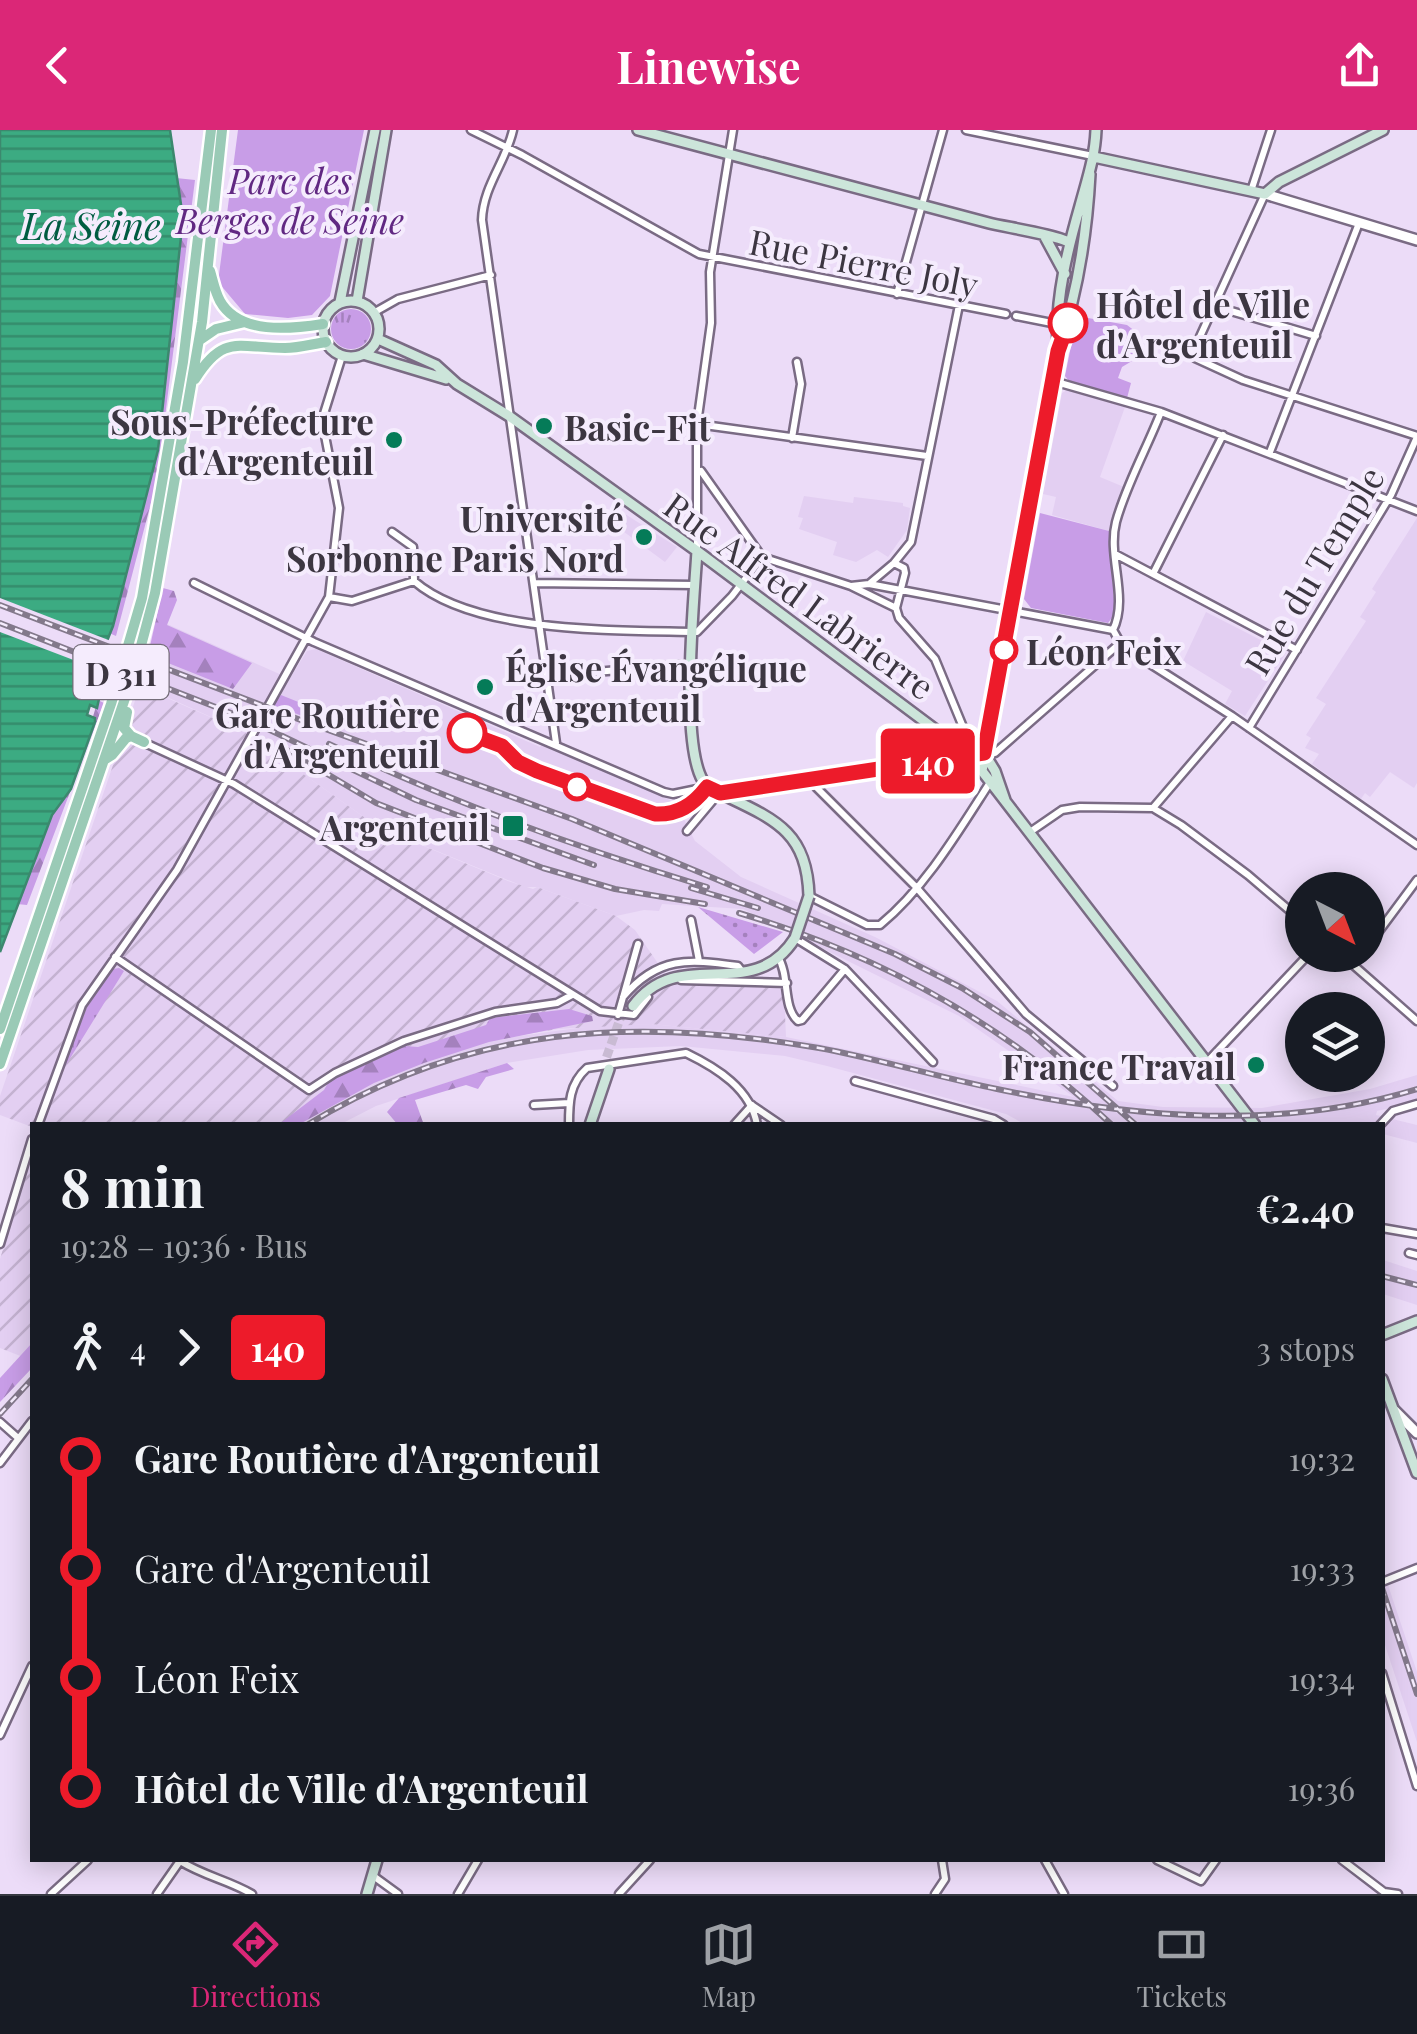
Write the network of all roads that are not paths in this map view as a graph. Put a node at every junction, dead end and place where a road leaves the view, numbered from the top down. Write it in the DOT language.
graph roads {
  1 [pos="211,130"];
  2 [pos="222,130"];
  3 [pos="375,130"];
  4 [pos="386,130"];
  5 [pos="471,130"];
  6 [pos="513,130"];
  7 [pos="638,130"];
  8 [pos="733,130"];
  9 [pos="943,130"];
  10 [pos="966,130"];
  11 [pos="1096,130"];
  12 [pos="1271,130"];
  13 [pos="1383,130"];
  14 [pos="509,148"];
  15 [pos="728,154"];
  16 [pos="1094,156"];
  17 [pos="1251,191"];
  18 [pos="1265,194"];
  19 [pos="922,205"];
  20 [pos="1359,223"];
  21 [pos="1044,237"];
  22 [pos="1417,240"];
  23 [pos="1076,244"];
  24 [pos="712,258"];
  25 [pos="208,266"];
  26 [pos="1065,274"];
  27 [pos="491,275"];
  28 [pos="897,294"];
  29 [pos="357,300"];
  30 [pos="190,302"];
  31 [pos="340,302"];
  32 [pos="958,305"];
  33 [pos="1214,306"];
  34 [pos="375,312"];
  35 [pos="1006,314"];
  36 [pos="1016,316"];
  37 [pos="202,322"];
  38 [pos="245,322"];
  39 [pos="323,324"];
  40 [pos="1057,324"];
  41 [pos="216,329"];
  42 [pos="1316,336"];
  43 [pos="378,339"];
  44 [pos="199,341"];
  45 [pos="326,342"];
  46 [pos="248,344"];
  47 [pos="1058,351"];
  48 [pos="363,354"];
  49 [pos="342,356"];
  50 [pos="183,362"];
  51 [pos="797,362"];
  52 [pos="1053,381"];
  53 [pos="192,384"];
  54 [pos="458,384"];
  55 [pos="1292,397"];
  56 [pos="1161,412"];
  57 [pos="509,416"];
  58 [pos="698,424"];
  59 [pos="1222,435"];
  60 [pos="1417,436"];
  61 [pos="792,438"];
  62 [pos="1270,452"];
  63 [pos="926,456"];
  64 [pos="699,469"];
  65 [pos="1387,500"];
  66 [pos="1417,511"];
  67 [pos="392,532"];
  68 [pos="697,552"];
  69 [pos="1114,553"];
  70 [pos="762,558"];
  71 [pos="894,563"];
  72 [pos="1153,574"];
  73 [pos="414,581"];
  74 [pos="194,583"];
  75 [pos="534,583"];
  76 [pos="868,584"];
  77 [pos="695,585"];
  78 [pos="741,585"];
  79 [pos="851,586"];
  80 [pos="900,590"];
  81 [pos="328,596"];
  82 [pos="896,608"];
  83 [pos="1011,609"];
  84 [pos="540,624"];
  85 [pos="1113,630"];
  86 [pos="692,632"];
  87 [pos="305,637"];
  88 [pos="1119,644"];
  89 [pos="1296,650"];
  90 [pos="692,664"];
  91 [pos="134,672"];
  92 [pos="547,676"];
  93 [pos="1232,716"];
  94 [pos="1249,728"];
  95 [pos="132,736"];
  96 [pos="144,742"];
  97 [pos="556,743"];
  98 [pos="984,753"];
  99 [pos="949,758"];
  100 [pos="103,760"];
  101 [pos="815,778"];
  102 [pos="228,782"];
  103 [pos="989,784"];
  104 [pos="707,787"];
  105 [pos="751,787"];
  106 [pos="720,793"];
  107 [pos="1006,803"];
  108 [pos="744,805"];
  109 [pos="1153,808"];
  110 [pos="687,831"];
  111 [pos="1030,832"];
  112 [pos="1417,845"];
  113 [pos="1417,880"];
  114 [pos="916,887"];
  115 [pos="809,896"];
  116 [pos="1285,907"];
  117 [pos="690,920"];
  118 [pos="1385,923"];
  119 [pos="794,938"];
  120 [pos="638,944"];
  121 [pos="116,957"];
  122 [pos="778,957"];
  123 [pos="699,961"];
  124 [pos="758,968"];
  125 [pos="845,969"];
  126 [pos="741,970"];
  127 [pos="1292,972"];
  128 [pos="1361,972"];
  129 [pos="786,983"];
  130 [pos="572,995"];
  131 [pos="628,1002"];
  132 [pos="618,1015"];
  133 [pos="1417,1020"];
  134 [pos="0,1029"];
  135 [pos="934,1062"];
  136 [pos="1208,1062"];
  137 [pos="0,1064"];
  138 [pos="605,1069"];
  139 [pos="855,1081"];
  140 [pos="1112,1086"];
  141 [pos="570,1103"];
  142 [pos="1417,1104"];
  143 [pos="534,1105"];
  144 [pos="752,1106"];
  145 [pos="39,1122"];
  146 [pos="569,1122"];
  147 [pos="589,1122"];
  148 [pos="737,1122"];
  149 [pos="755,1122"];
  150 [pos="777,1122"];
  151 [pos="999,1122"];
  152 [pos="1253,1122"];
  153 [pos="1383,1122"];
  154 [pos="30,1145"];
  155 [pos="1385,1229"];
  156 [pos="1417,1234"];
  157 [pos="0,1244"];
  158 [pos="1417,1321"];
  159 [pos="1385,1334"];
  160 [pos="1385,1386"];
  161 [pos="1395,1411"];
  162 [pos="0,1422"];
  163 [pos="30,1423"];
  164 [pos="1417,1434"];
  165 [pos="18,1438"];
  166 [pos="1410,1452"];
  167 [pos="0,1464"];
  168 [pos="1417,1473"];
  169 [pos="1417,1568"];
  170 [pos="1386,1581"];
  171 [pos="30,1670"];
  172 [pos="1385,1682"];
  173 [pos="0,1732"];
  174 [pos="1417,1786"];
  175 [pos="86,1862"];
  176 [pos="179,1862"];
  177 [pos="182,1862"];
  178 [pos="477,1862"];
  179 [pos="648,1862"];
  180 [pos="942,1862"];
  181 [pos="1046,1862"];
  182 [pos="1161,1862"];
  183 [pos="1215,1862"];
  184 [pos="1345,1862"];
  185 [pos="373,1865"];
  186 [pos="51,1894"];
  187 [pos="156,1894"];
  188 [pos="252,1894"];
  189 [pos="367,1894"];
  190 [pos="398,1894"];
  191 [pos="458,1894"];
  192 [pos="619,1894"];
  193 [pos="935,1894"];
  194 [pos="1064,1894"];
  195 [pos="1398,1894"];
  1 -- 30 [label="main road, D 311"];
  2 -- 25 [label="main road, D 311"];
  3 -- 31 [label="main road"];
  4 -- 29 [label="main road"];
  5 -- 14 [label="street, Rue Pierre Joly"];
  6 -- 14 [label="street"];
  7 -- 15 [label="main road"];
  8 -- 15 [label="street"];
  9 -- 19 [label="street"];
  10 -- 16 [label="street"];
  11 -- 16 [label="main road"];
  12 -- 17 [label="street"];
  13 -- 18 [label="main road"];
  14 -- 24 [label="street, Rue Pierre Joly"];
  14 -- 27 [label="street"];
  15 -- 19 [label="main road"];
  15 -- 24 [label="street"];
  16 -- 17 [label="main road"];
  16 -- 23 [label="main road"];
  17 -- 18 [label="main road"];
  18 -- 20 [label="street"];
  18 -- 33 [label="street"];
  19 -- 21 [label="main road"];
  19 -- 28 [label="street"];
  20 -- 22 [label="street"];
  20 -- 42 [label="street"];
  21 -- 23 [label="main road"];
  21 -- 26 [label="main road"];
  23 -- 26 [label="main road"];
  23 -- 47 [label="main road"];
  24 -- 28 [label="street, Rue Pierre Joly"];
  24 -- 58 [label="street"];
  25 -- 37 [label="main road, D 311"];
  25 -- 38 [label="main road"];
  26 -- 40 [label="main road"];
  27 -- 34 [label="street"];
  27 -- 57 [label="street"];
  28 -- 32 [label="street, Rue Pierre Joly"];
  29 -- 31 [label="main road"];
  29 -- 34 [label="main road"];
  30 -- 37 [label="main road"];
  30 -- 50 [label="main road, D 311"];
  31 -- 39 [label="main road"];
  32 -- 35 [label="street, Rue Pierre Joly"];
  32 -- 63 [label="street"];
  33 -- 42 [label="street"];
  33 -- 55 [label="street"];
  34 -- 43 [label="main road"];
  36 -- 40 [label="street, Rue Pierre Joly"];
  37 -- 41 [label="main road"];
  37 -- 44 [label="main road, D 311"];
  38 -- 39 [label="main road"];
  38 -- 41 [label="main road"];
  39 -- 45 [label="main road"];
  40 -- 47 [label="main road"];
  41 -- 44 [label="main road"];
  41 -- 46 [label="main road"];
  42 -- 55 [label="street"];
  43 -- 48 [label="main road"];
  43 -- 54 [label="main road, Rue Alfred Labrierre"];
  44 -- 50 [label="main road"];
  44 -- 53 [label="main road, D 311"];
  45 -- 46 [label="main road"];
  45 -- 49 [label="main road"];
  46 -- 53 [label="main road"];
  47 -- 52 [label="main road"];
  48 -- 49 [label="main road"];
  48 -- 54 [label="main road, Rue Alfred Labrierre"];
  49 -- 81 [label="street"];
  50 -- 134 [label="main road, D 311"];
  51 -- 61 [label="street"];
  52 -- 56 [label="street"];
  52 -- 83 [label="main road"];
  53 -- 91 [label="main road, D 311"];
  54 -- 57 [label="main road, Rue Alfred Labrierre"];
  55 -- 60 [label="street"];
  55 -- 62 [label="street"];
  56 -- 59 [label="street"];
  56 -- 69 [label="street"];
  57 -- 68 [label="main road, Rue Alfred Labrierre"];
  57 -- 75 [label="street"];
  58 -- 61 [label="street"];
  58 -- 64 [label="street"];
  59 -- 62 [label="street"];
  59 -- 72 [label="street"];
  60 -- 65 [label="street, Rue du Temple"];
  61 -- 63 [label="street"];
  62 -- 65 [label="street"];
  63 -- 71 [label="street"];
  64 -- 68 [label="street"];
  64 -- 70 [label="street"];
  65 -- 66 [label="street"];
  65 -- 89 [label="street, Rue du Temple"];
  67 -- 73 [label="street"];
  68 -- 77 [label="main road"];
  68 -- 78 [label="main road, Rue Alfred Labrierre"];
  69 -- 72 [label="street"];
  69 -- 85 [label="street"];
  70 -- 78 [label="street"];
  70 -- 79 [label="street"];
  71 -- 76 [label="street"];
  71 -- 80 [label="street"];
  72 -- 89 [label="street"];
  73 -- 81 [label="street"];
  73 -- 84 [label="street"];
  74 -- 87 [label="street"];
  75 -- 77 [label="street"];
  75 -- 84 [label="street"];
  76 -- 79 [label="street"];
  76 -- 80 [label="street"];
  77 -- 86 [label="main road"];
  78 -- 86 [label="street"];
  78 -- 99 [label="main road, Rue Alfred Labrierre"];
  79 -- 82 [label="street"];
  80 -- 82 [label="street"];
  80 -- 83 [label="street"];
  81 -- 87 [label="street"];
  82 -- 98 [label="street"];
  83 -- 85 [label="street"];
  83 -- 98 [label="main road"];
  84 -- 86 [label="street"];
  84 -- 92 [label="street"];
  85 -- 88 [label="street"];
  86 -- 90 [label="main road"];
  87 -- 97 [label="street"];
  87 -- 102 [label="street"];
  88 -- 93 [label="street"];
  88 -- 98 [label="street"];
  89 -- 94 [label="street, Rue du Temple"];
  90 -- 92 [label="street"];
  90 -- 104 [label="main road"];
  91 -- 95 [label="main road"];
  91 -- 100 [label="main road, D 311"];
  92 -- 97 [label="street"];
  93 -- 94 [label="street"];
  93 -- 109 [label="street"];
  94 -- 112 [label="street"];
  95 -- 96 [label="main road"];
  95 -- 100 [label="main road"];
  96 -- 102 [label="street"];
  97 -- 104 [label="street"];
  98 -- 99 [label="main road"];
  98 -- 103 [label="main road"];
  98 -- 107 [label="main road"];
  99 -- 101 [label="main road"];
  100 -- 137 [label="main road, D 311"];
  101 -- 105 [label="main road"];
  101 -- 114 [label="street"];
  102 -- 121 [label="street"];
  102 -- 130 [label="street"];
  103 -- 107 [label="main road"];
  103 -- 114 [label="street"];
  104 -- 106 [label="main road"];
  105 -- 106 [label="main road"];
  105 -- 108 [label="main road"];
  106 -- 108 [label="main road"];
  106 -- 110 [label="street"];
  107 -- 111 [label="main road"];
  108 -- 115 [label="main road"];
  109 -- 111 [label="street"];
  109 -- 116 [label="street"];
  111 -- 136 [label="main road"];
  113 -- 118 [label="street"];
  114 -- 115 [label="street"];
  114 -- 140 [label="street"];
  115 -- 119 [label="main road, bridge"];
  117 -- 123 [label="street"];
  119 -- 122 [label="main road"];
  119 -- 125 [label="street"];
  120 -- 131 [label="street"];
  121 -- 130 [label="street"];
  121 -- 145 [label="street"];
  122 -- 124 [label="main road"];
  122 -- 129 [label="street"];
  123 -- 126 [label="street"];
  123 -- 131 [label="street"];
  124 -- 126 [label="main road"];
  124 -- 131 [label="main road"];
  125 -- 129 [label="street"];
  125 -- 135 [label="street"];
  126 -- 131 [label="main road"];
  127 -- 136 [label="street"];
  128 -- 133 [label="street"];
  129 -- 132 [label="street"];
  130 -- 132 [label="street"];
  131 -- 132 [label="street"];
  136 -- 152 [label="main road"];
  138 -- 147 [label="main road"];
  139 -- 151 [label="street"];
  141 -- 143 [label="street"];
  141 -- 144 [label="street"];
  141 -- 146 [label="street"];
  142 -- 153 [label="street"];
  144 -- 148 [label="street"];
  144 -- 149 [label="street"];
  144 -- 150 [label="street"];
  154 -- 157 [label="street"];
  155 -- 156 [label="street"];
  158 -- 159 [label="main road"];
  160 -- 161 [label="main road"];
  161 -- 164 [label="street"];
  161 -- 166 [label="main road"];
  162 -- 165 [label="street"];
  163 -- 165 [label="street"];
  164 -- 166 [label="street"];
  165 -- 167 [label="street"];
  166 -- 168 [label="main road"];
  169 -- 170 [label="street"];
  171 -- 173 [label="street"];
  172 -- 174 [label="street"];
  175 -- 186 [label="street"];
  176 -- 187 [label="street"];
  177 -- 188 [label="street"];
  178 -- 191 [label="street"];
  179 -- 192 [label="street"];
  180 -- 193 [label="street"];
  181 -- 194 [label="street"];
  182 -- 183 [label="street"];
  184 -- 195 [label="street"];
  185 -- 189 [label="main road"];
  185 -- 190 [label="street"];
}
